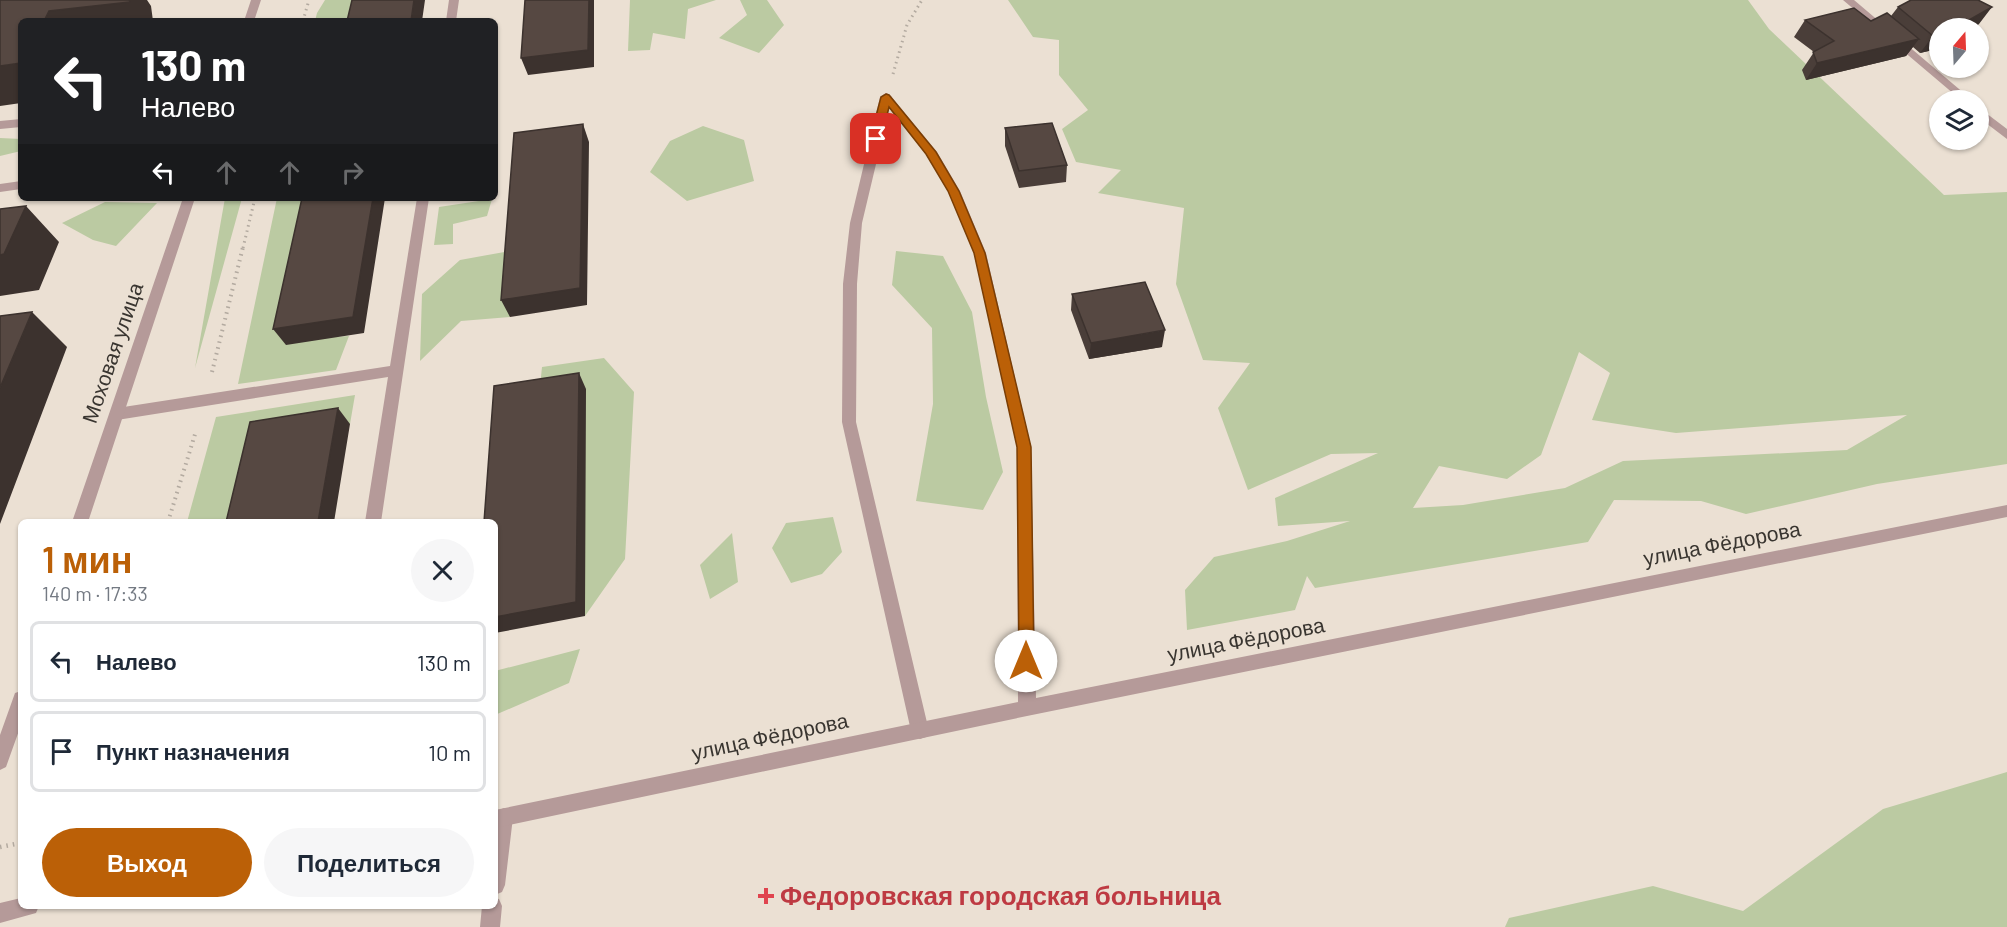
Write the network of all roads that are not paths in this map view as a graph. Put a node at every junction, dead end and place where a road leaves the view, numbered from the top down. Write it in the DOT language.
graph roads {
  1 [pos="256,0"];
  2 [pos="454,0"];
  3 [pos="1848,0"];
  4 [pos="250,18"];
  5 [pos="451,18"];
  6 [pos="1955,90"];
  7 [pos="1989,119"];
  8 [pos="18,123"];
  9 [pos="0,125"];
  10 [pos="2007,135"];
  11 [pos="18,185"];
  12 [pos="0,188"];
  13 [pos="188,201"];
  14 [pos="423,201"];
  15 [pos="397,370"];
  16 [pos="117,414"];
  17 [pos="2007,511"];
  18 [pos="81,519"];
  19 [pos="373,519"];
  20 [pos="18,708"];
  21 [pos="1027,708"];
  22 [pos="920,731"];
  23 [pos="0,761"];
  24 [pos="499,818"];
  25 [pos="498,835"];
  26 [pos="18,909"];
  27 [pos="492,909"];
  28 [pos="0,913"];
  29 [pos="490,927"];
  1 -- 4 [label="street"];
  2 -- 5 [label="street"];
  3 -- 6 [label="street"];
  7 -- 10 [label="street"];
  8 -- 9 [label="street"];
  11 -- 12 [label="street"];
  13 -- 16 [label="street, Моховая улица"];
  14 -- 15 [label="street"];
  15 -- 16 [label="street"];
  15 -- 19 [label="street"];
  16 -- 18 [label="street, Моховая улица"];
  17 -- 21 [label="street, улица Фёдорова"];
  20 -- 23 [label="street"];
  21 -- 22 [label="street, улица Фёдорова"];
  21 -- 22 [label="street"];
  22 -- 24 [label="street, улица Фёдорова"];
  24 -- 25 [label="street"];
  26 -- 28 [label="street"];
  27 -- 29 [label="street"];
}
